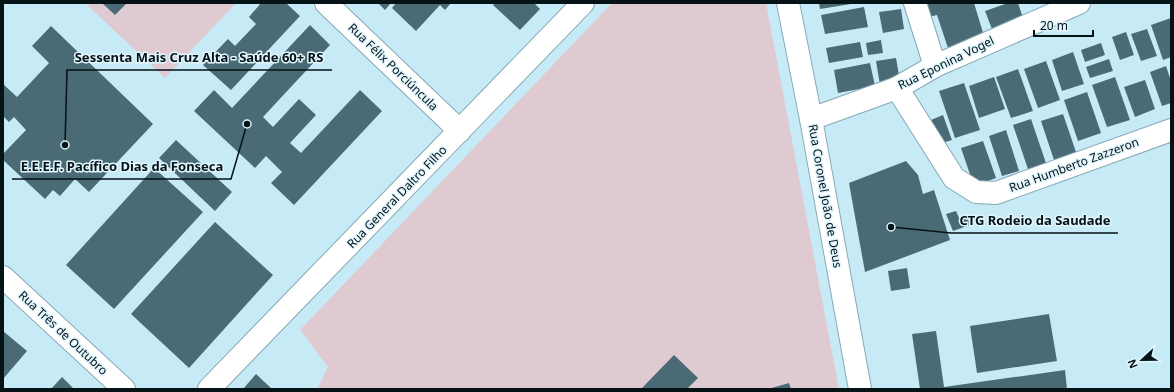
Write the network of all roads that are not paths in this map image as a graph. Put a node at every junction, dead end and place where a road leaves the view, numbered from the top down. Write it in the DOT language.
graph roads {
  1 [pos="326,3"];
  2 [pos="583,3"];
  3 [pos="788,3"];
  4 [pos="915,3"];
  5 [pos="1079,3"];
  6 [pos="1047,9"];
  7 [pos="935,66"];
  8 [pos="897,88"];
  9 [pos="812,119"];
  10 [pos="1171,130"];
  11 [pos="460,131"];
  12 [pos="3,277"];
  13 [pos="124,389"];
  14 [pos="209,389"];
  15 [pos="860,389"];
  1 -- 11 [label="street, Rua Félix Porciúncula"];
  2 -- 11 [label="street, Rua General Daltro Filho"];
  3 -- 9 [label="street, Rua Coronel João de Deus"];
  4 -- 7 [label="street"];
  5 -- 6 [label="street, Rua Eponina Vogel"];
  6 -- 7 [label="street, Rua Eponina Vogel"];
  7 -- 8 [label="street, Rua Eponina Vogel"];
  8 -- 9 [label="street, Rua Eponina Vogel"];
  8 -- 10 [label="street, Rua Humberto Zazzeron"];
  9 -- 15 [label="street, Rua Coronel João de Deus"];
  11 -- 14 [label="street, Rua General Daltro Filho"];
  12 -- 13 [label="street, Rua Três de Outubro"];
}
